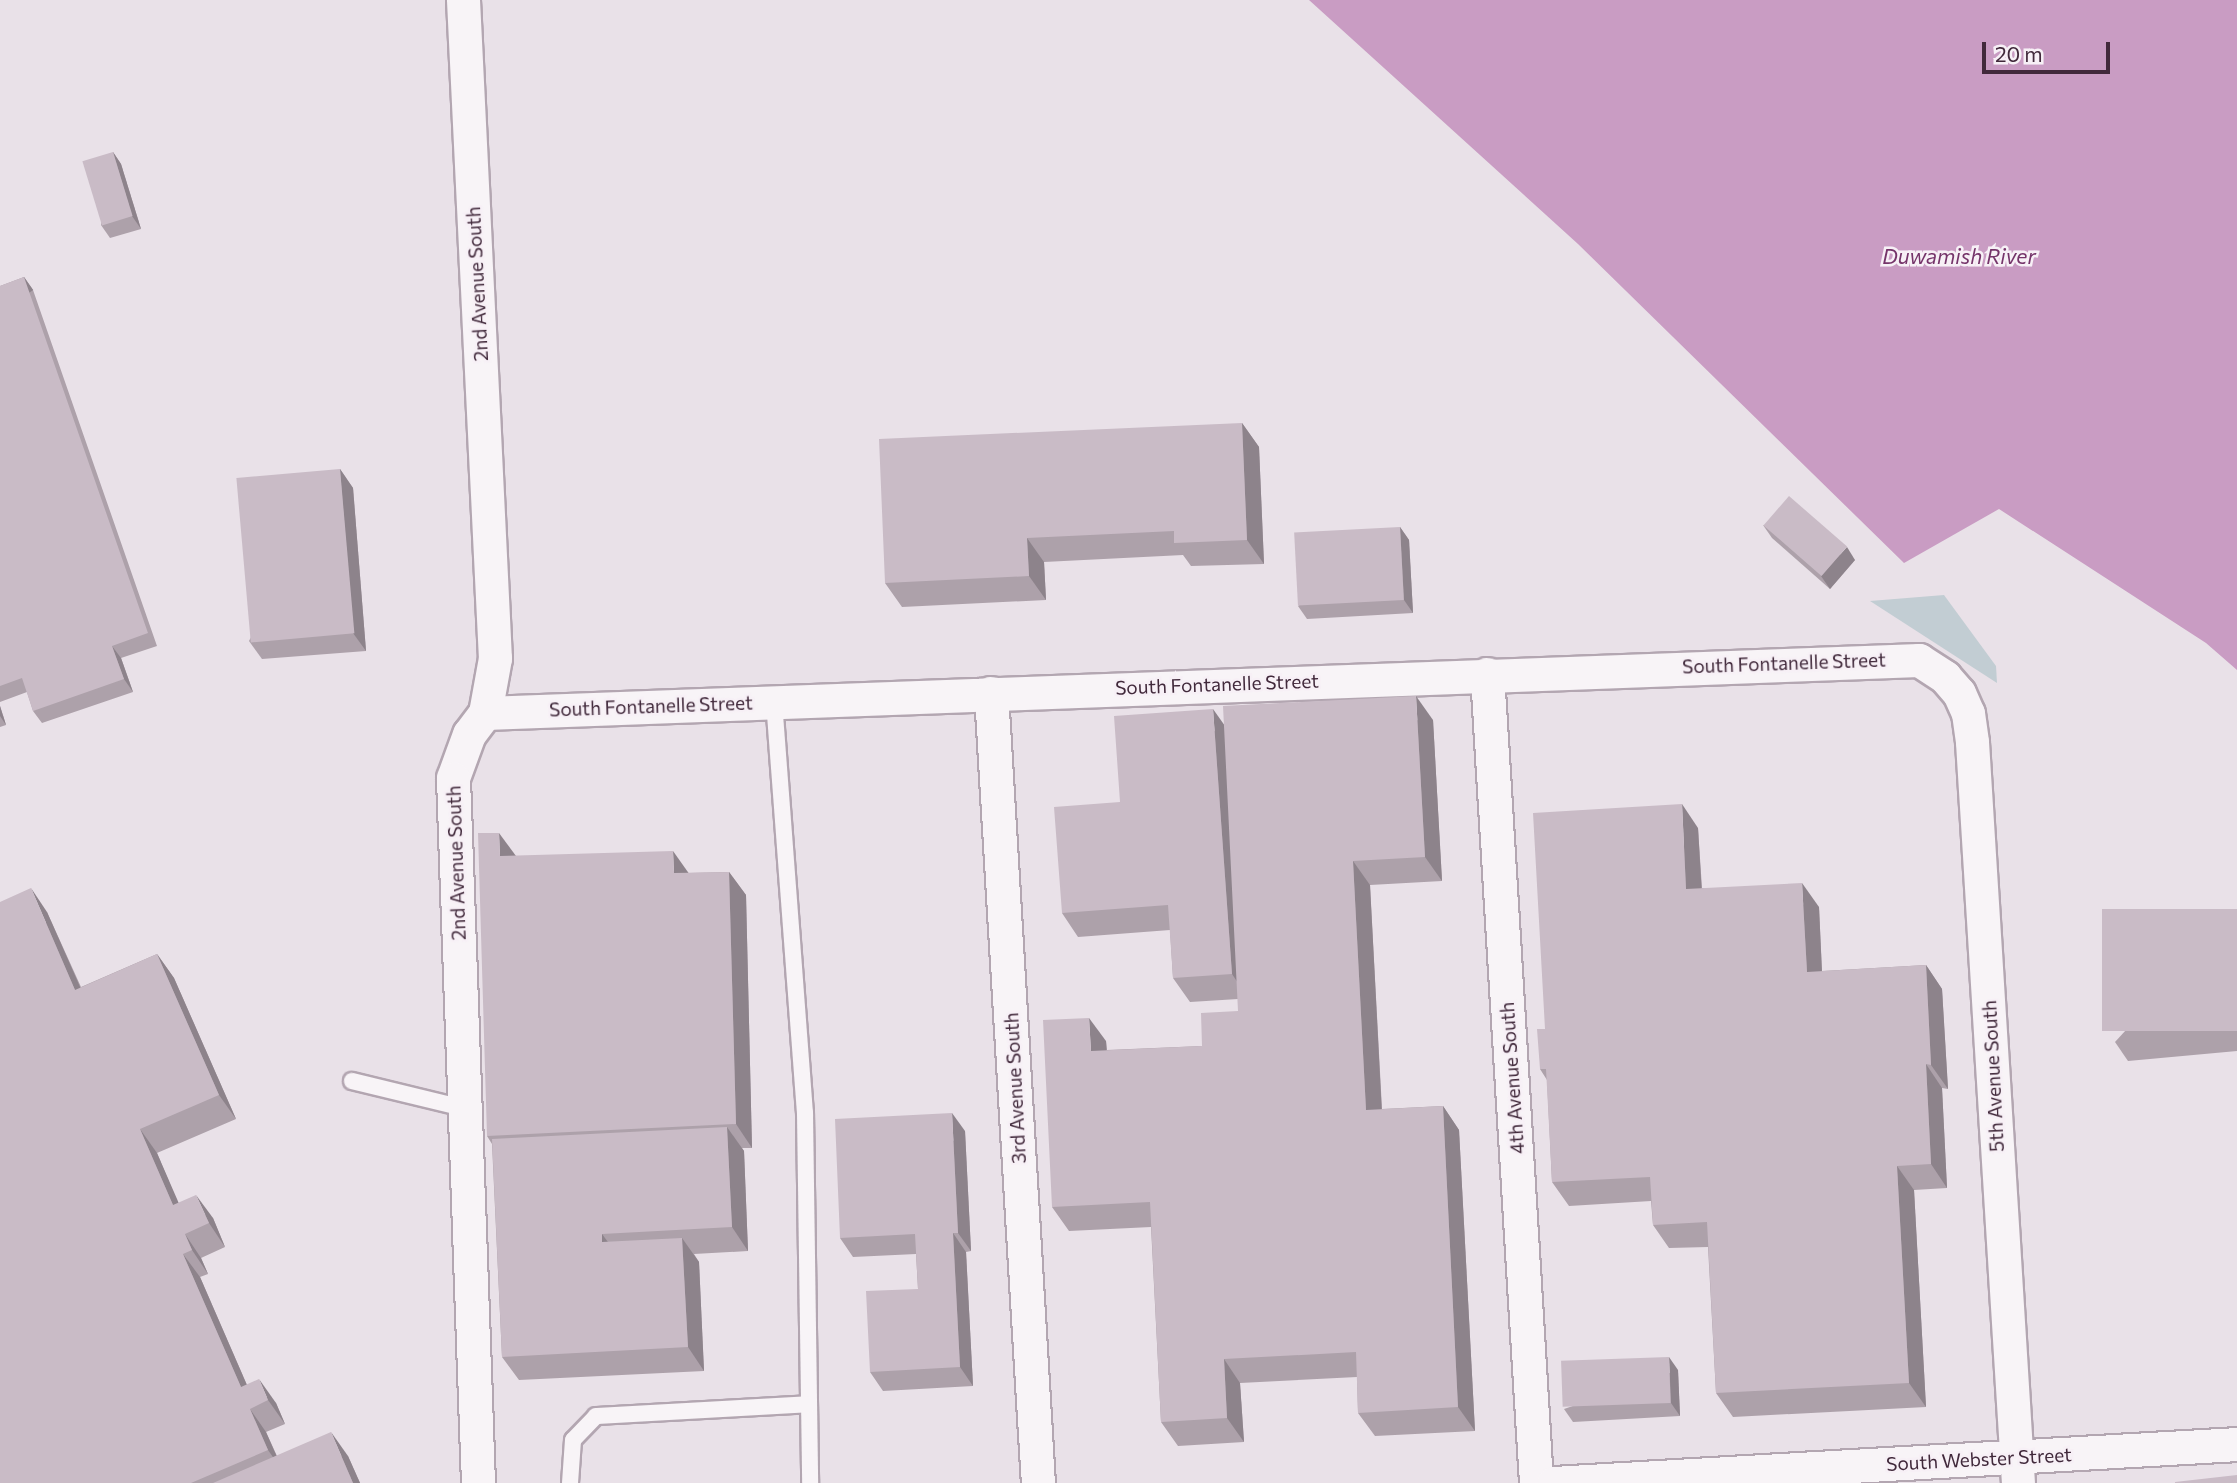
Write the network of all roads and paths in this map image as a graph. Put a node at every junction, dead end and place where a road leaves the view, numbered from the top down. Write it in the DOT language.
graph roads {
  1 [pos="463,0"];
  2 [pos="1487,674"];
  3 [pos="1945,677"];
  4 [pos="992,693"];
  5 [pos="774,701"];
  6 [pos="485,713"];
  7 [pos="352,1080"];
  8 [pos="464,1108"];
  9 [pos="809,1404"];
  10 [pos="2237,1444"];
  11 [pos="2017,1470"];
  12 [pos="1888,1474"];
  13 [pos="478,1483"];
  14 [pos="570,1483"];
  15 [pos="810,1483"];
  16 [pos="1038,1483"];
  17 [pos="1536,1483"];
  18 [pos="1553,1483"];
  1 -- 6 [label="street, 2nd Avenue South"];
  2 -- 3 [label="street, South Fontanelle Street"];
  2 -- 4 [label="street, South Fontanelle Street"];
  2 -- 17 [label="street, 4th Avenue South"];
  3 -- 11 [label="street, 5th Avenue South"];
  4 -- 5 [label="street, South Fontanelle Street"];
  4 -- 16 [label="street, 3rd Avenue South"];
  5 -- 6 [label="street, South Fontanelle Street"];
  5 -- 9 [label="lane"];
  6 -- 8 [label="street, 2nd Avenue South"];
  7 -- 8 [label="lane"];
  8 -- 13 [label="street, 2nd Avenue South"];
  9 -- 14 [label="lane"];
  9 -- 15 [label="lane"];
  10 -- 11 [label="street, South Webster Street"];
  11 -- 12 [label="street, South Webster Street"];
  12 -- 18 [label="street, South Webster Street"];
}
